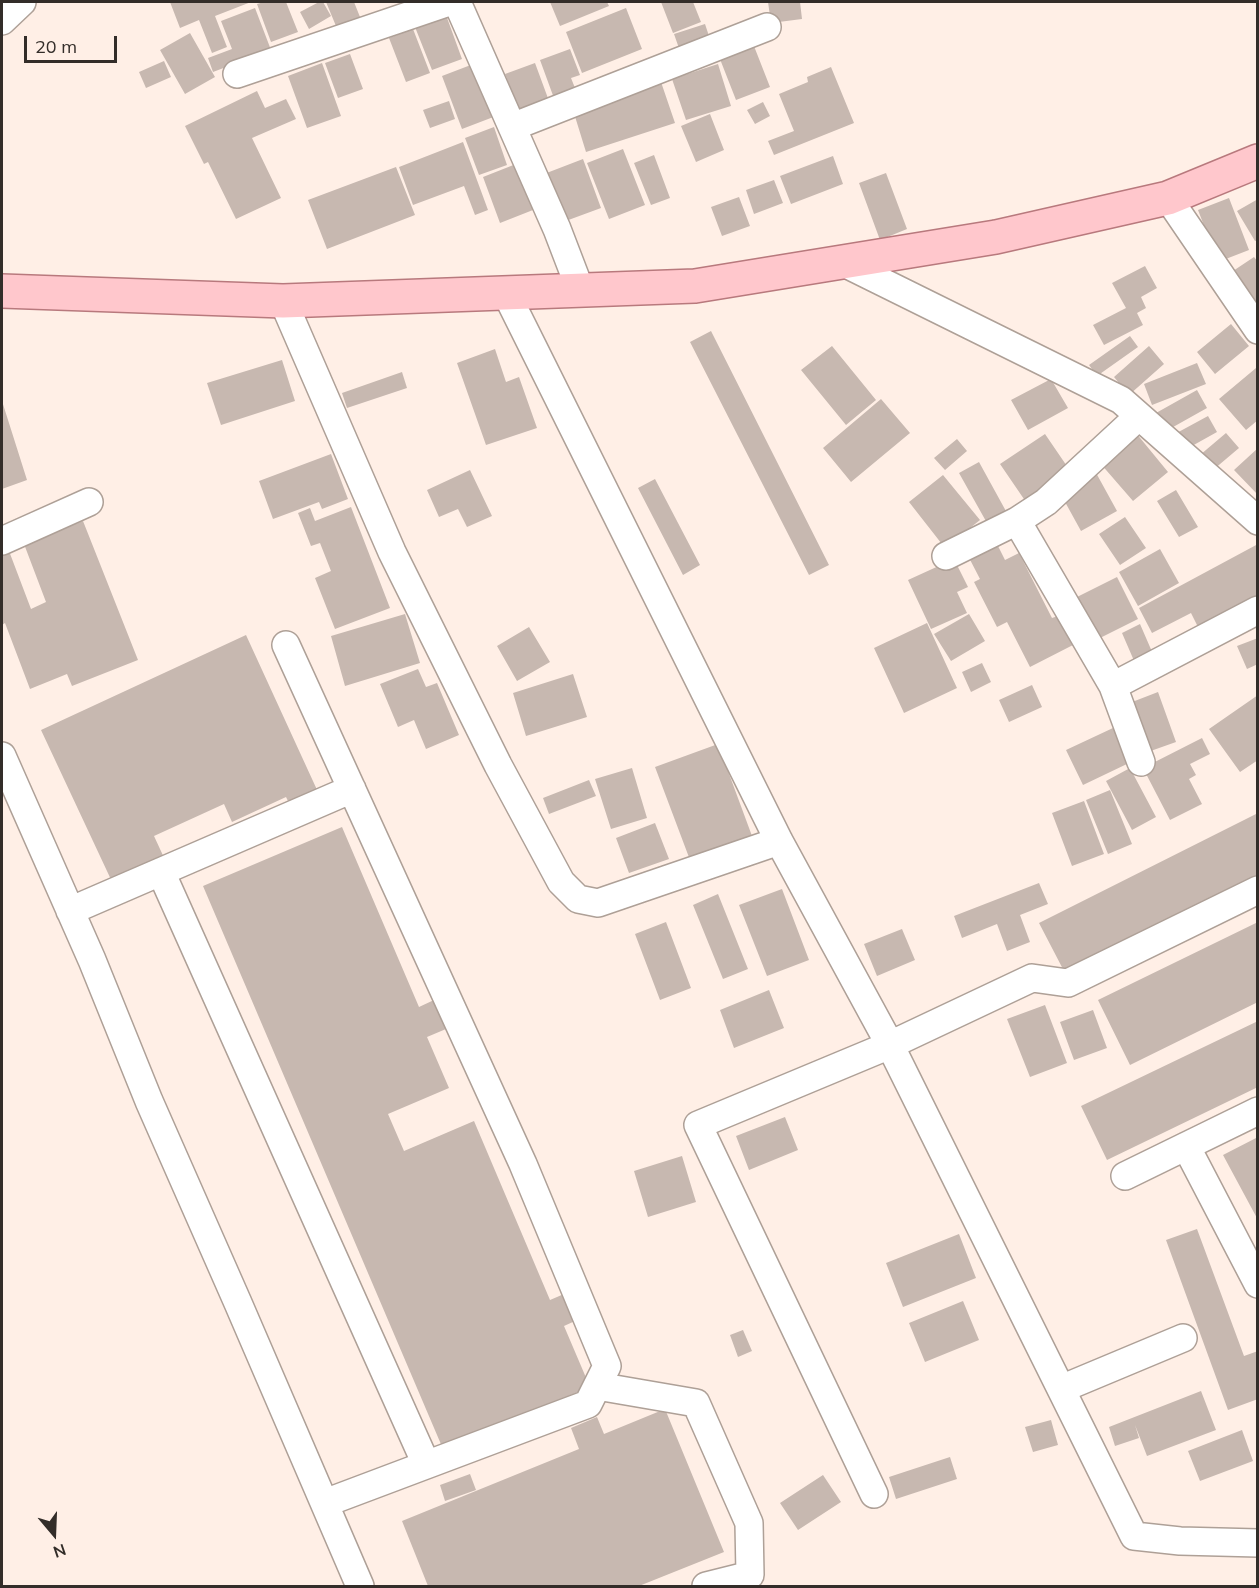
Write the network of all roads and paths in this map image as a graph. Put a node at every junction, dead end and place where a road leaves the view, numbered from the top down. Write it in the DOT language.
graph roads {
  1 [pos="22,2"];
  2 [pos="449,2"];
  3 [pos="457,2"];
  4 [pos="2,21"];
  5 [pos="767,27"];
  6 [pos="237,74"];
  7 [pos="512,127"];
  8 [pos="1257,161"];
  9 [pos="1168,198"];
  10 [pos="842,262"];
  11 [pos="580,289"];
  12 [pos="2,291"];
  13 [pos="506,293"];
  14 [pos="283,301"];
  15 [pos="1257,330"];
  16 [pos="1139,416"];
  17 [pos="89,502"];
  18 [pos="1017,521"];
  19 [pos="1257,521"];
  20 [pos="2,541"];
  21 [pos="946,556"];
  22 [pos="1257,610"];
  23 [pos="286,645"];
  24 [pos="1113,686"];
  25 [pos="2,756"];
  26 [pos="1142,762"];
  27 [pos="352,789"];
  28 [pos="778,841"];
  29 [pos="161,872"];
  30 [pos="1257,891"];
  31 [pos="70,911"];
  32 [pos="890,1045"];
  33 [pos="1257,1111"];
  34 [pos="1186,1146"];
  35 [pos="1125,1176"];
  36 [pos="1257,1284"];
  37 [pos="1183,1338"];
  38 [pos="597,1386"];
  39 [pos="1061,1389"];
  40 [pos="426,1464"];
  41 [pos="874,1494"];
  42 [pos="324,1503"];
  43 [pos="1257,1543"];
  44 [pos="360,1587"];
  45 [pos="706,1587"];
  1 -- 4 [label="street"];
  2 -- 6 [label="street"];
  3 -- 7 [label="street"];
  5 -- 7 [label="street"];
  7 -- 11 [label="street"];
  8 -- 9 [label="main road"];
  9 -- 10 [label="main road"];
  9 -- 15 [label="street"];
  10 -- 11 [label="main road"];
  10 -- 16 [label="street"];
  11 -- 13 [label="main road"];
  12 -- 14 [label="main road"];
  13 -- 14 [label="main road"];
  13 -- 28 [label="street"];
  14 -- 28 [label="street"];
  16 -- 18 [label="street"];
  16 -- 19 [label="street"];
  17 -- 20 [label="street"];
  18 -- 21 [label="street"];
  18 -- 24 [label="street"];
  22 -- 24 [label="street"];
  23 -- 27 [label="street"];
  24 -- 26 [label="street"];
  25 -- 31 [label="street"];
  27 -- 29 [label="street"];
  27 -- 38 [label="street"];
  28 -- 32 [label="street"];
  29 -- 31 [label="street"];
  29 -- 40 [label="street"];
  30 -- 32 [label="street"];
  31 -- 42 [label="street"];
  32 -- 39 [label="street"];
  32 -- 41 [label="street"];
  33 -- 34 [label="street"];
  34 -- 35 [label="street"];
  34 -- 36 [label="street"];
  37 -- 39 [label="street"];
  38 -- 40 [label="street"];
  38 -- 45 [label="street"];
  39 -- 43 [label="street"];
  40 -- 42 [label="street"];
  42 -- 44 [label="street"];
}
